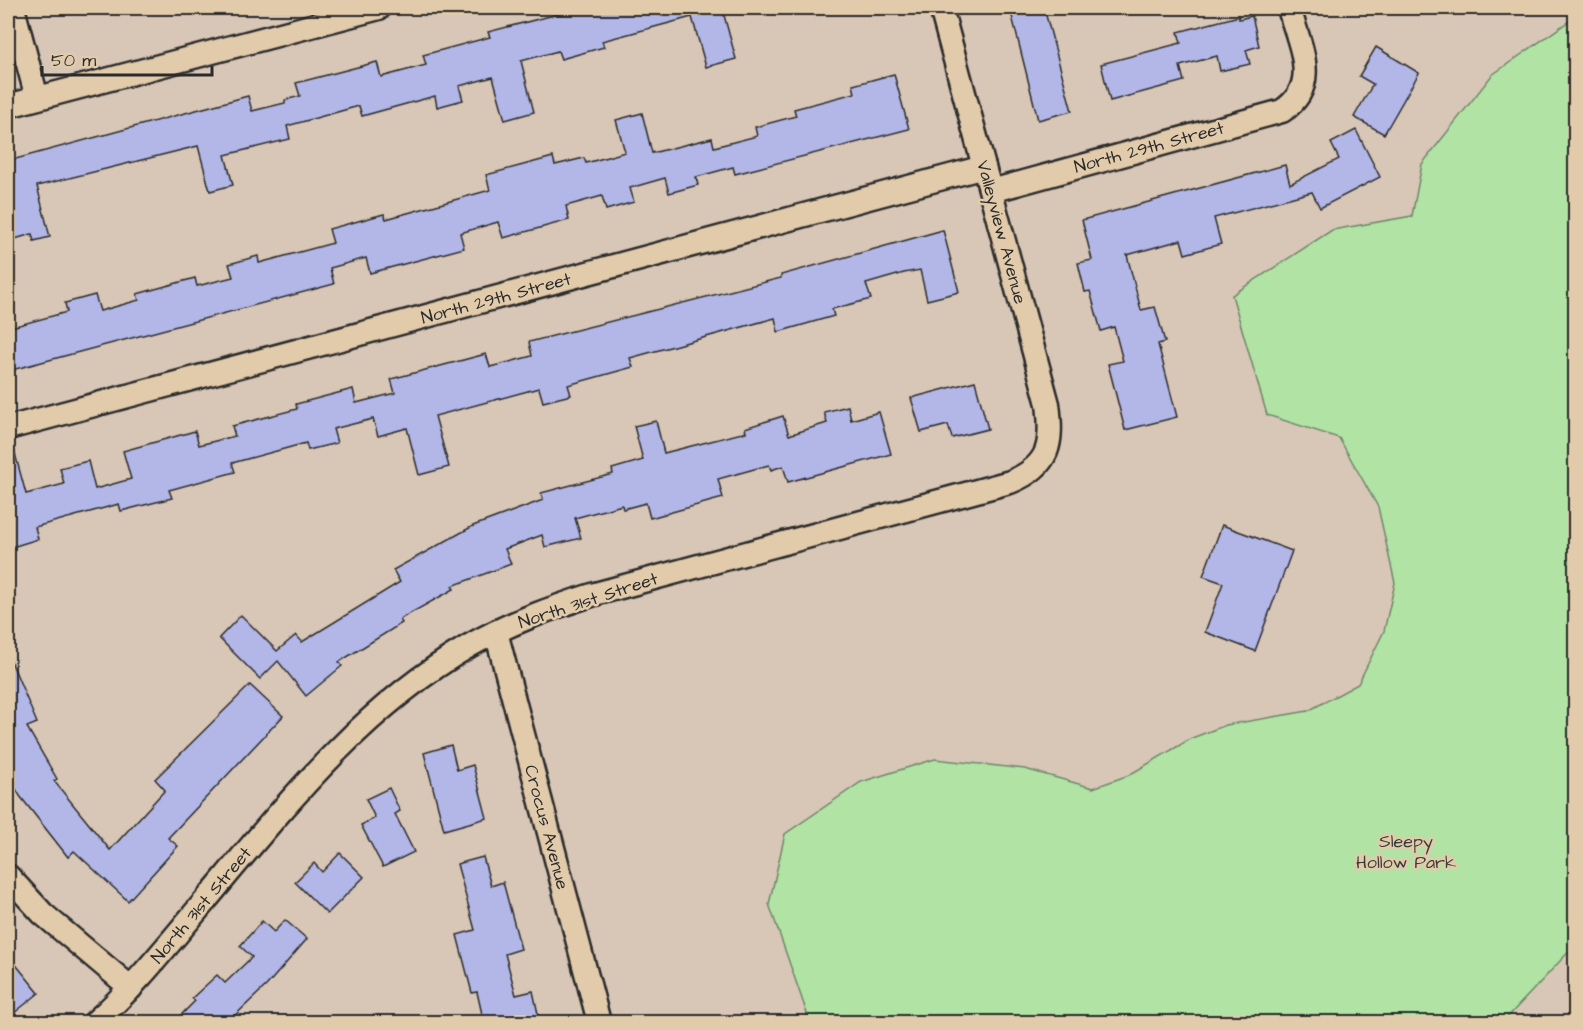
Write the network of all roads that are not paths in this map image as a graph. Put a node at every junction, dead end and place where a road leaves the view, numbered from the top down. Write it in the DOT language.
graph roads {
  1 [pos="13,8"];
  2 [pos="379,8"];
  3 [pos="941,8"];
  4 [pos="1289,8"];
  5 [pos="37,98"];
  6 [pos="8,106"];
  7 [pos="984,167"];
  8 [pos="991,191"];
  9 [pos="8,428"];
  10 [pos="1045,457"];
  11 [pos="496,632"];
  12 [pos="8,876"];
  13 [pos="131,988"];
  14 [pos="95,1023"];
  15 [pos="599,1023"];
  1 -- 5 [label="street"];
  2 -- 5 [label="street"];
  3 -- 7 [label="street, Valleyview Avenue"];
  4 -- 8 [label="street, North 29th Street"];
  5 -- 6 [label="street"];
  7 -- 8 [label="street, Valleyview Avenue"];
  7 -- 9 [label="street, North 29th Street"];
  8 -- 10 [label="street, Valleyview Avenue"];
  10 -- 11 [label="street, North 31st Street"];
  11 -- 13 [label="street, North 31st Street"];
  11 -- 15 [label="street, Crocus Avenue"];
  12 -- 13 [label="street"];
  13 -- 14 [label="street, North 31st Street"];
}
